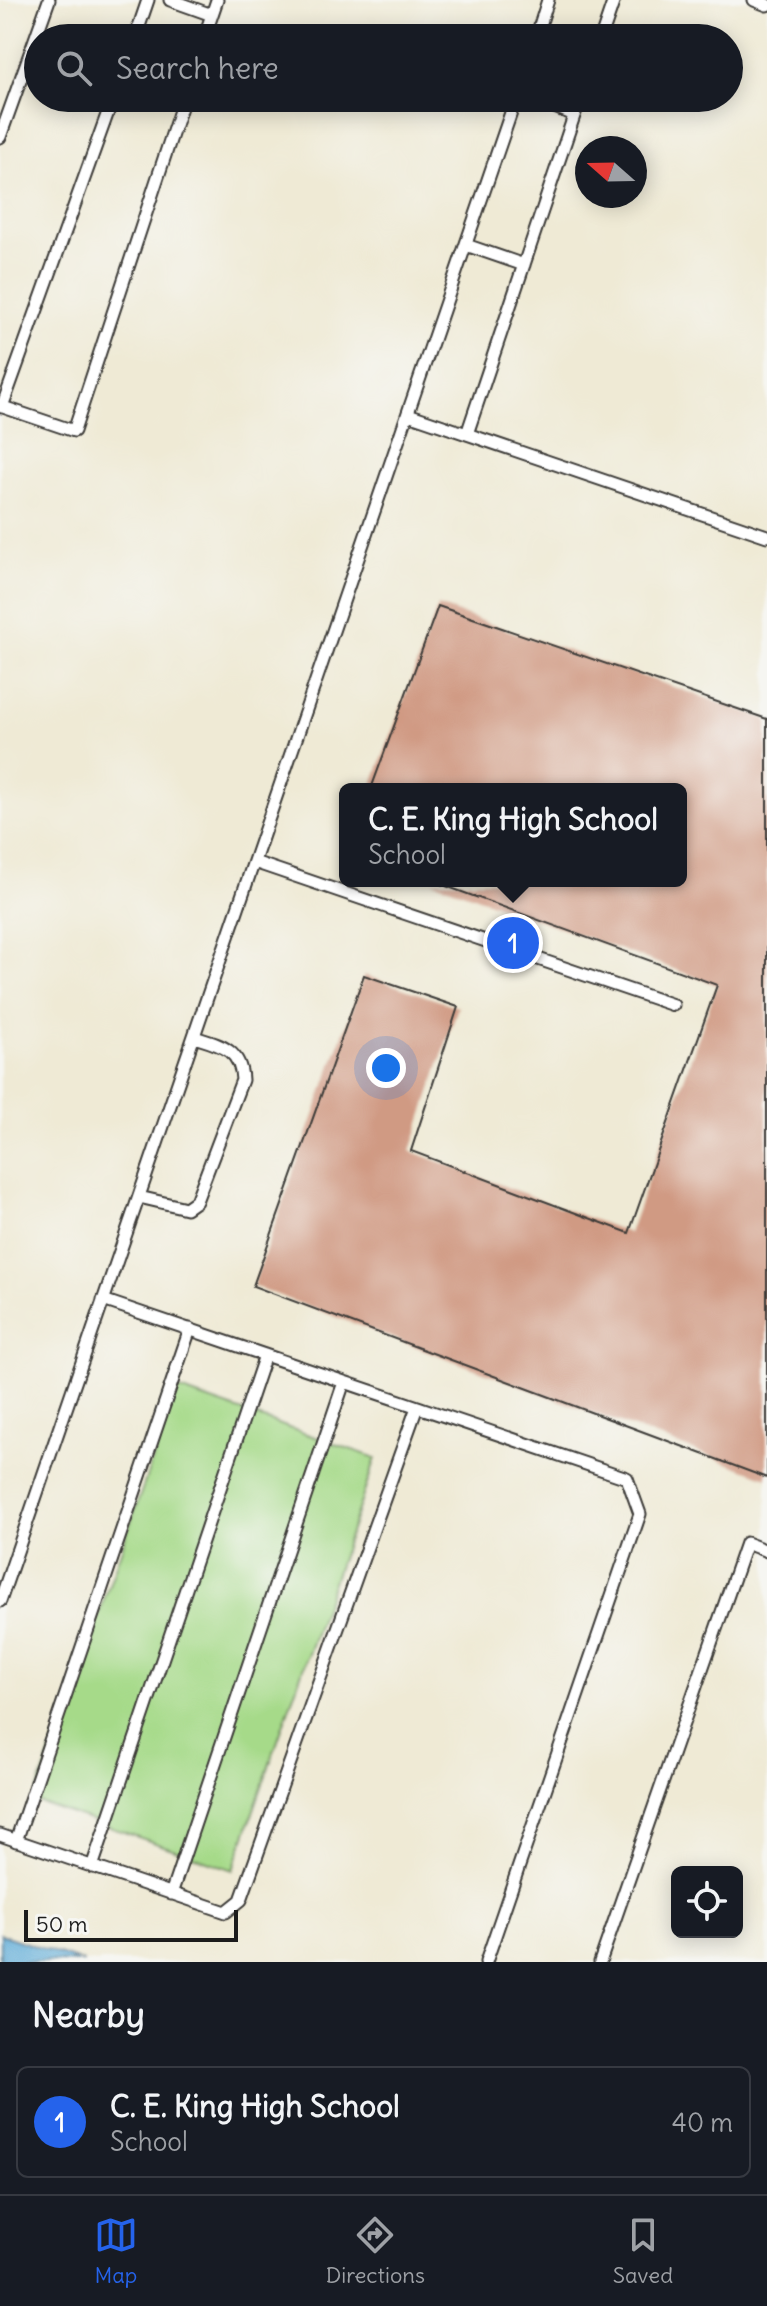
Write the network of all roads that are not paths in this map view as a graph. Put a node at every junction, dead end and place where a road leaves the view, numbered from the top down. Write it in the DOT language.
graph roads {
  1 [pos="49,0"];
  2 [pos="148,0"];
  3 [pos="170,0"];
  4 [pos="217,0"];
  5 [pos="548,0"];
  6 [pos="614,0"];
  7 [pos="754,0"];
  8 [pos="767,5"];
  9 [pos="212,15"];
  10 [pos="40,24"];
  11 [pos="140,24"];
  12 [pos="209,24"];
  13 [pos="540,24"];
  14 [pos="606,24"];
  15 [pos="24,70"];
  16 [pos="108,112"];
  17 [pos="179,112"];
  18 [pos="511,112"];
  19 [pos="567,112"];
  20 [pos="575,112"];
  21 [pos="574,115"];
  22 [pos="0,137"];
  23 [pos="466,245"];
  24 [pos="524,265"];
  25 [pos="1,407"];
  26 [pos="408,414"];
  27 [pos="467,434"];
  28 [pos="767,536"];
  29 [pos="254,862"];
  30 [pos="673,1005"];
  31 [pos="194,1037"];
  32 [pos="139,1197"];
  33 [pos="103,1300"];
  34 [pos="190,1329"];
  35 [pos="265,1355"];
  36 [pos="344,1382"];
  37 [pos="417,1407"];
  38 [pos="767,1551"];
  39 [pos="0,1601"];
  40 [pos="0,1835"];
  41 [pos="16,1841"];
  42 [pos="92,1867"];
  43 [pos="171,1894"];
  44 [pos="486,1962"];
  45 [pos="600,1962"];
  1 -- 10 [label="lane"];
  2 -- 11 [label="lane"];
  3 -- 9 [label="lane"];
  4 -- 9 [label="lane"];
  5 -- 13 [label="lane"];
  6 -- 14 [label="lane"];
  7 -- 8 [label="lane"];
  9 -- 12 [label="lane"];
  15 -- 22 [label="lane"];
  16 -- 25 [label="lane"];
  17 -- 25 [label="lane"];
  18 -- 23 [label="lane"];
  19 -- 21 [label="lane"];
  20 -- 21 [label="lane"];
  21 -- 24 [label="lane"];
  23 -- 24 [label="lane"];
  23 -- 26 [label="lane"];
  24 -- 27 [label="lane"];
  26 -- 27 [label="lane"];
  26 -- 29 [label="lane"];
  27 -- 28 [label="lane"];
  29 -- 30 [label="lane"];
  29 -- 31 [label="lane"];
  31 -- 32 [label="lane"];
  31 -- 32 [label="lane"];
  32 -- 33 [label="lane"];
  33 -- 34 [label="lane"];
  33 -- 39 [label="lane"];
  34 -- 35 [label="lane"];
  34 -- 41 [label="lane"];
  35 -- 36 [label="lane"];
  35 -- 42 [label="lane"];
  36 -- 37 [label="lane"];
  36 -- 43 [label="lane"];
  37 -- 43 [label="lane"];
  37 -- 44 [label="lane"];
  38 -- 45 [label="lane"];
  40 -- 41 [label="lane"];
  41 -- 42 [label="lane"];
  42 -- 43 [label="lane"];
}
